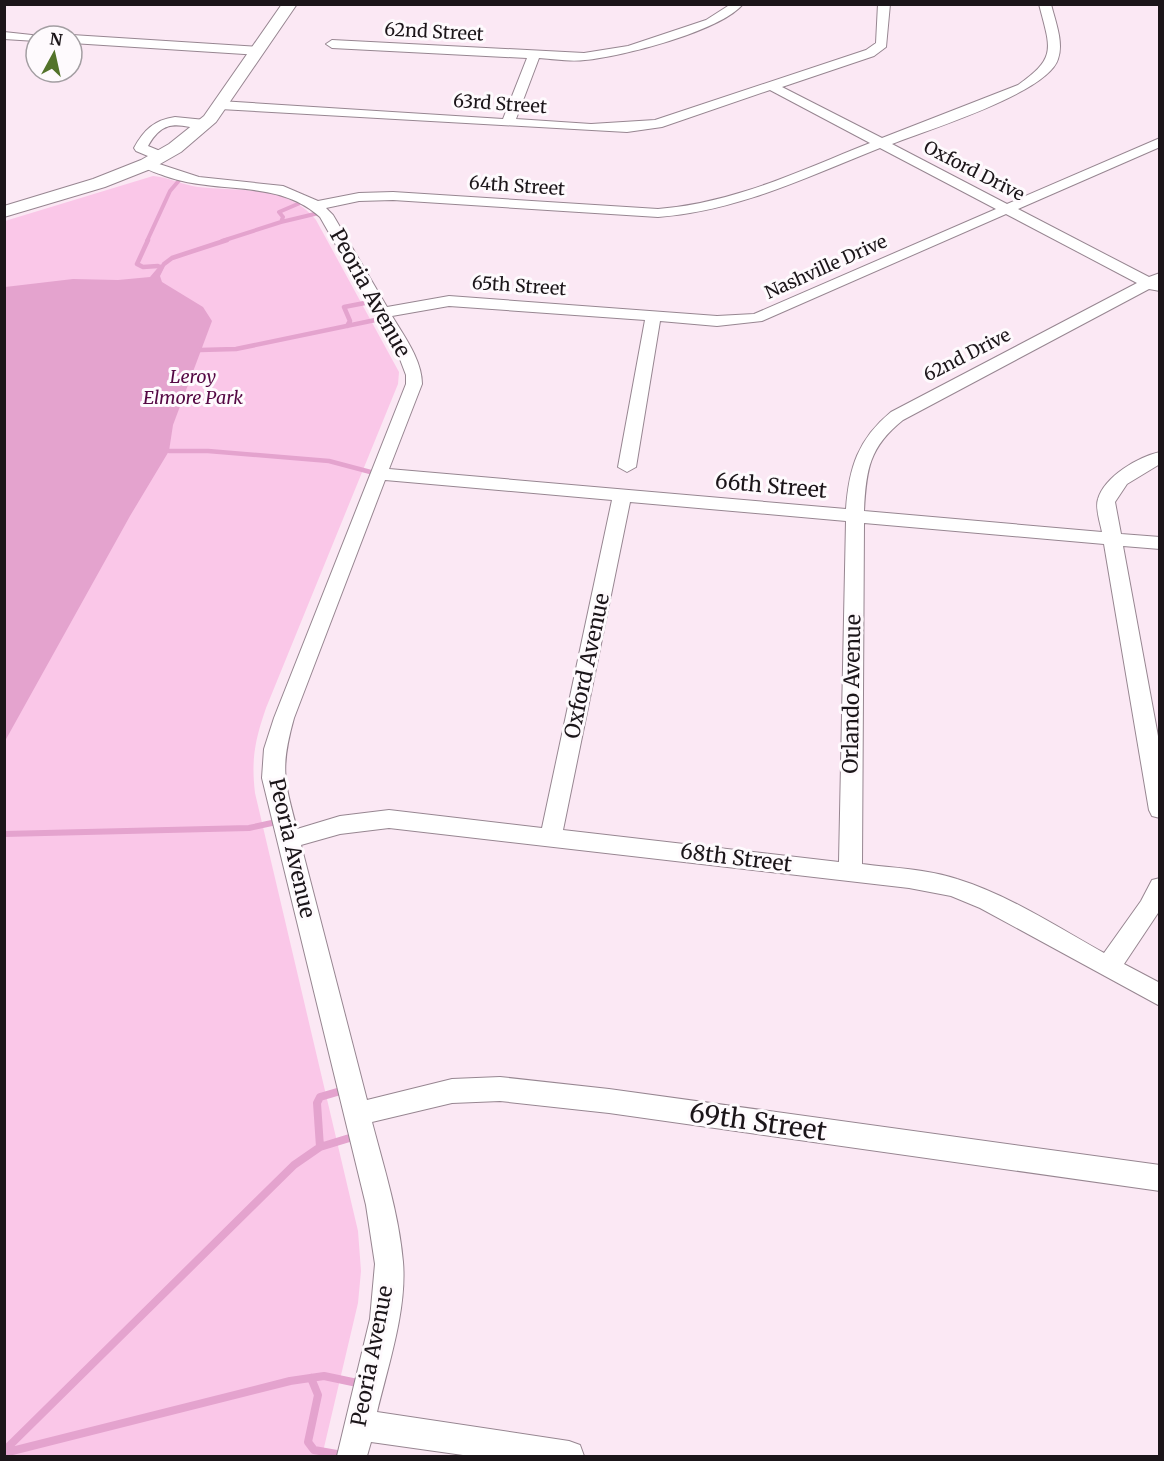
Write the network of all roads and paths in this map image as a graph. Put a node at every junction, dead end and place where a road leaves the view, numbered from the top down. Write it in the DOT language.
graph roads {
  1 [pos="290,4"];
  2 [pos="738,4"];
  3 [pos="884,4"];
  4 [pos="1045,4"];
  5 [pos="4,35"];
  6 [pos="24,36"];
  7 [pos="84,40"];
  8 [pos="332,44"];
  9 [pos="258,51"];
  10 [pos="534,56"];
  11 [pos="771,86"];
  12 [pos="220,105"];
  13 [pos="508,123"];
  14 [pos="205,124"];
  15 [pos="1160,142"];
  16 [pos="882,144"];
  17 [pos="153,160"];
  18 [pos="318,206"];
  19 [pos="1006,208"];
  20 [pos="4,212"];
  21 [pos="1156,283"];
  22 [pos="382,313"];
  23 [pos="653,316"];
  24 [pos="1160,457"];
  25 [pos="627,467"];
  26 [pos="379,474"];
  27 [pos="622,496"];
  28 [pos="855,516"];
  29 [pos="1112,539"];
  30 [pos="1160,543"];
  31 [pos="1160,810"];
  32 [pos="551,836"];
  33 [pos="289,840"];
  34 [pos="850,872"];
  35 [pos="1160,887"];
  36 [pos="1108,967"];
  37 [pos="1160,996"];
  38 [pos="357,1114"];
  39 [pos="1160,1178"];
  40 [pos="360,1425"];
  41 [pos="352,1456"];
  42 [pos="569,1456"];
  1 -- 9 [label="main road"];
  2 -- 10 [label="street"];
  3 -- 11 [label="street"];
  4 -- 16 [label="street, 64th Street"];
  5 -- 6 [label="street"];
  7 -- 9 [label="street"];
  8 -- 10 [label="street, 62nd Street"];
  9 -- 12 [label="main road"];
  10 -- 13 [label="street"];
  11 -- 13 [label="street, 63rd Street"];
  11 -- 16 [label="street, Oxford Drive"];
  12 -- 13 [label="street, 63rd Street"];
  12 -- 14 [label="main road"];
  14 -- 17 [label="main road"];
  14 -- 17 [label="street"];
  15 -- 19 [label="street, Nashville Drive"];
  16 -- 18 [label="street, 64th Street"];
  16 -- 19 [label="street, Oxford Drive"];
  17 -- 18 [label="street"];
  17 -- 20 [label="main road"];
  18 -- 22 [label="street, Peoria Avenue"];
  19 -- 21 [label="street, Oxford Drive"];
  19 -- 23 [label="street, Nashville Drive"];
  21 -- 28 [label="street, 62nd Drive"];
  22 -- 23 [label="street, 65th Street"];
  22 -- 26 [label="street, Peoria Avenue"];
  23 -- 25 [label="street"];
  24 -- 29 [label="street"];
  26 -- 27 [label="street, 66th Street"];
  26 -- 33 [label="street, Peoria Avenue"];
  27 -- 28 [label="street, 66th Street"];
  27 -- 32 [label="street, Oxford Avenue"];
  28 -- 29 [label="street, 66th Street"];
  28 -- 34 [label="street, Orlando Avenue"];
  29 -- 30 [label="street, 66th Street"];
  29 -- 31 [label="street"];
  32 -- 33 [label="street, 68th Street"];
  32 -- 34 [label="street, 68th Street"];
  33 -- 38 [label="street, Peoria Avenue"];
  34 -- 36 [label="street, 68th Street"];
  35 -- 36 [label="street"];
  36 -- 37 [label="street, 68th Street"];
  38 -- 39 [label="street, 69th Street"];
  38 -- 40 [label="street, Peoria Avenue"];
  40 -- 41 [label="street, Peoria Avenue"];
  40 -- 42 [label="street"];
}
